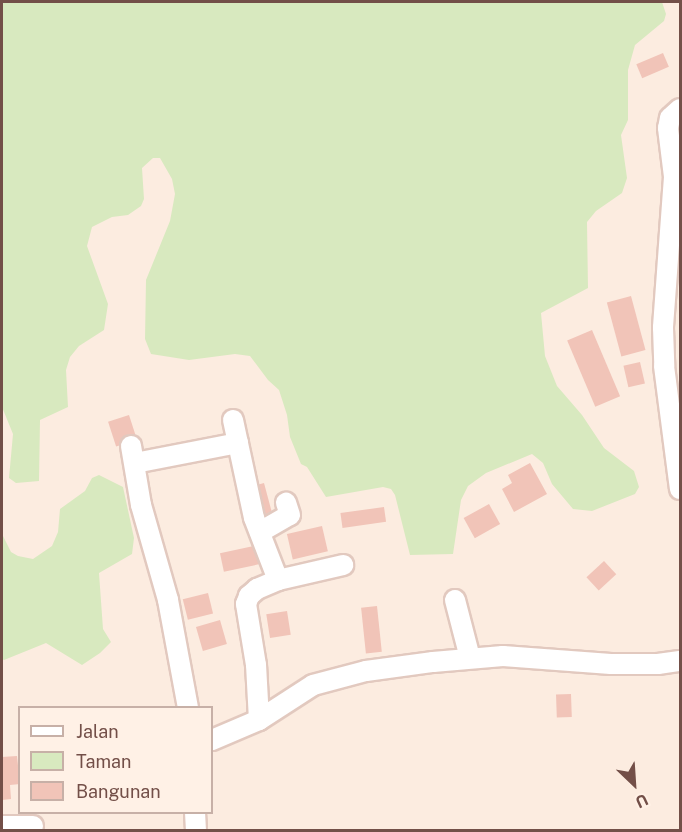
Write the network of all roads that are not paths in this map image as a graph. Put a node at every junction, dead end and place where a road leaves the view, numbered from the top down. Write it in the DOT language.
graph roads {
  1 [pos="681,109"];
  2 [pos="233,420"];
  3 [pos="238,443"];
  4 [pos="681,489"];
  5 [pos="286,503"];
  6 [pos="260,532"];
  7 [pos="343,565"];
  8 [pos="278,580"];
  9 [pos="455,600"];
  10 [pos="470,658"];
  11 [pos="681,661"];
  12 [pos="188,706"];
  13 [pos="259,720"];
  14 [pos="213,740"];
  15 [pos="195,814"];
  16 [pos="38,823"];
  17 [pos="2,826"];
  18 [pos="196,831"];
  1 -- 4 [label="street"];
  2 -- 3 [label="street"];
  3 -- 6 [label="street"];
  3 -- 12 [label="street"];
  5 -- 6 [label="street"];
  6 -- 8 [label="street"];
  7 -- 8 [label="street"];
  8 -- 13 [label="street"];
  9 -- 10 [label="street"];
  10 -- 11 [label="street"];
  10 -- 13 [label="street"];
  13 -- 14 [label="street"];
  15 -- 18 [label="street"];
  16 -- 17 [label="street"];
}
